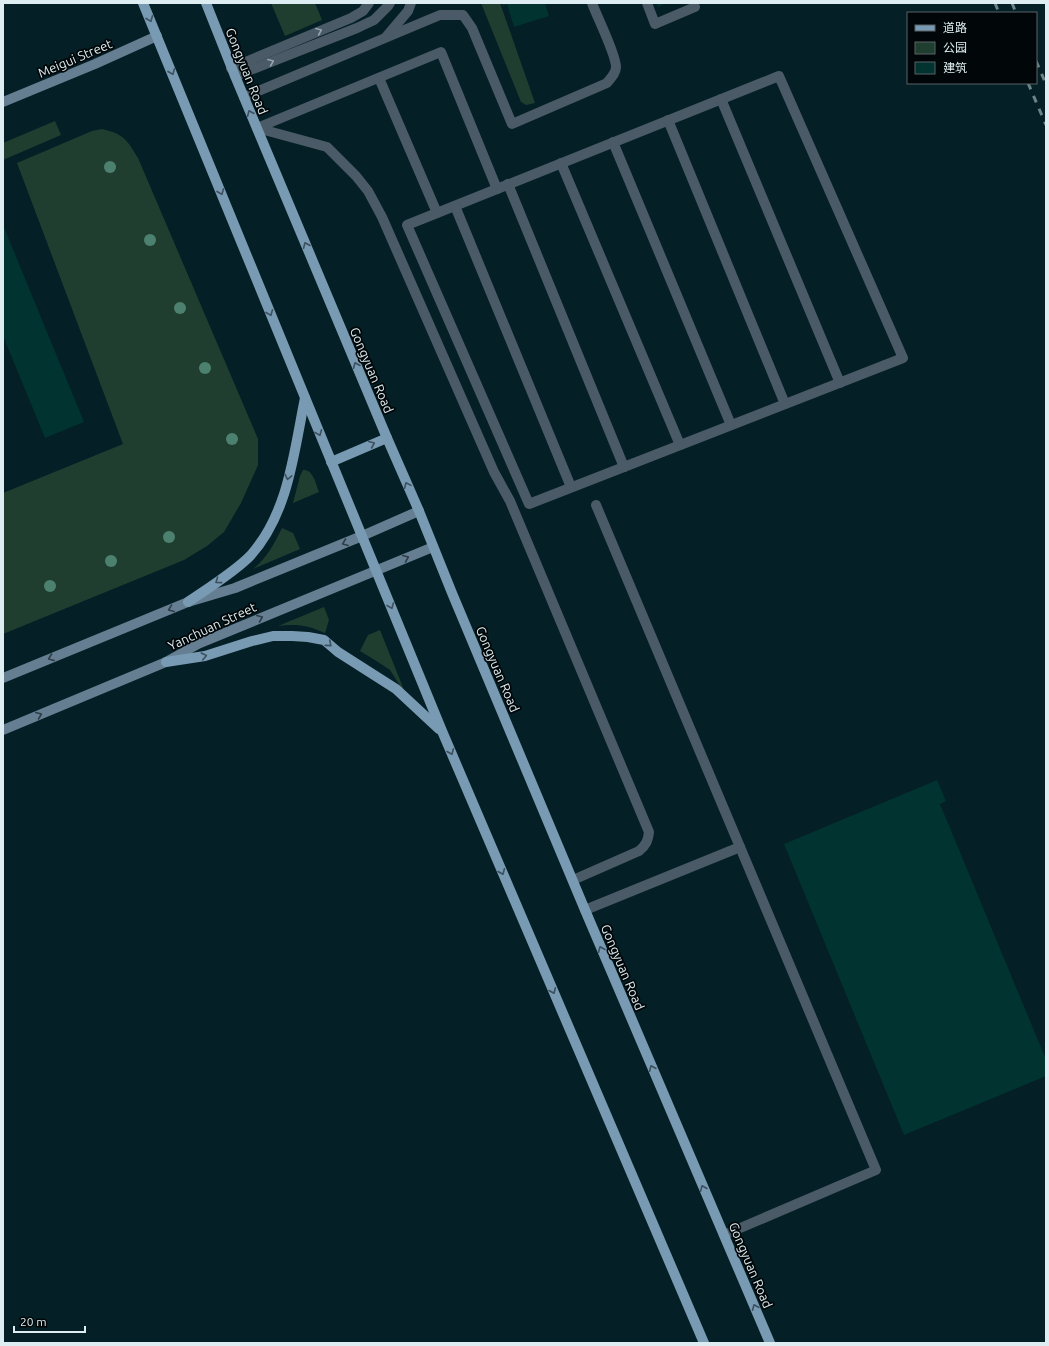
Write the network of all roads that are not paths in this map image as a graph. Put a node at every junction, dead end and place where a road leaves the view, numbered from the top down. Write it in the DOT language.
graph roads {
  1 [pos="144,3"];
  2 [pos="206,3"];
  3 [pos="369,3"];
  4 [pos="390,3"];
  5 [pos="411,3"];
  6 [pos="592,3"];
  7 [pos="647,3"];
  8 [pos="695,7"];
  9 [pos="157,36"];
  10 [pos="385,38"];
  11 [pos="233,72"];
  12 [pos="379,78"];
  13 [pos="244,97"];
  14 [pos="721,99"];
  15 [pos="3,102"];
  16 [pos="668,120"];
  17 [pos="257,128"];
  18 [pos="613,142"];
  19 [pos="561,163"];
  20 [pos="508,184"];
  21 [pos="497,189"];
  22 [pos="455,206"];
  23 [pos="437,213"];
  24 [pos="840,382"];
  25 [pos="305,398"];
  26 [pos="785,404"];
  27 [pos="731,425"];
  28 [pos="387,438"];
  29 [pos="680,445"];
  30 [pos="331,462"];
  31 [pos="624,467"];
  32 [pos="572,488"];
  33 [pos="596,506"];
  34 [pos="419,511"];
  35 [pos="362,536"];
  36 [pos="433,547"];
  37 [pos="376,570"];
  38 [pos="188,602"];
  39 [pos="166,662"];
  40 [pos="3,678"];
  41 [pos="3,730"];
  42 [pos="442,731"];
  43 [pos="740,847"];
  44 [pos="573,880"];
  45 [pos="585,910"];
  46 [pos="724,1235"];
  47 [pos="704,1343"];
  48 [pos="770,1343"];
  1 -- 9 [label="main road, one-way"];
  2 -- 11 [label="main road, Gongyuan Road"];
  11 -- 3 [label="lane, one-way"];
  11 -- 4 [label="lane, one-way"];
  5 -- 10 [label="lane"];
  6 -- 10 [label="lane"];
  7 -- 8 [label="lane"];
  9 -- 15 [label="main road, Meigui Street"];
  9 -- 25 [label="main road, one-way"];
  10 -- 13 [label="lane"];
  11 -- 13 [label="main road, Gongyuan Road"];
  12 -- 17 [label="lane"];
  12 -- 21 [label="lane"];
  12 -- 23 [label="lane"];
  17 -- 13 [label="main road, Gongyuan Road, one-way"];
  14 -- 16 [label="lane"];
  14 -- 24 [label="lane"];
  14 -- 24 [label="lane"];
  16 -- 18 [label="lane"];
  16 -- 26 [label="lane"];
  28 -- 17 [label="main road, Gongyuan Road, one-way"];
  17 -- 44 [label="lane"];
  18 -- 19 [label="lane"];
  18 -- 27 [label="lane"];
  19 -- 20 [label="lane"];
  19 -- 29 [label="lane"];
  20 -- 21 [label="lane"];
  20 -- 31 [label="lane"];
  21 -- 22 [label="lane"];
  22 -- 23 [label="lane"];
  22 -- 32 [label="lane"];
  23 -- 32 [label="lane"];
  24 -- 26 [label="lane"];
  25 -- 30 [label="main road, one-way"];
  25 -- 38 [label="main road, one-way"];
  26 -- 27 [label="lane"];
  27 -- 29 [label="lane"];
  30 -- 28 [label="main road, one-way"];
  34 -- 28 [label="main road, Gongyuan Road, one-way"];
  29 -- 31 [label="lane"];
  30 -- 35 [label="main road"];
  31 -- 32 [label="lane"];
  33 -- 43 [label="lane"];
  34 -- 35 [label="main road, Yanchuan Street"];
  34 -- 36 [label="main road, Gongyuan Road"];
  35 -- 37 [label="main road"];
  35 -- 38 [label="main road, Yanchuan Street, one-way"];
  37 -- 36 [label="main road, Yanchuan Street, one-way"];
  36 -- 44 [label="main road, Gongyuan Road"];
  39 -- 37 [label="main road, Yanchuan Street, one-way"];
  37 -- 42 [label="main road, one-way"];
  38 -- 40 [label="main road, Yanchuan Street, one-way"];
  41 -- 39 [label="main road, Yanchuan Street, one-way"];
  39 -- 42 [label="main road, one-way"];
  42 -- 47 [label="main road, one-way"];
  43 -- 45 [label="lane"];
  43 -- 46 [label="lane"];
  44 -- 45 [label="main road, Gongyuan Road"];
  46 -- 45 [label="main road, Gongyuan Road, one-way"];
  48 -- 46 [label="main road, Gongyuan Road, one-way"];
}
